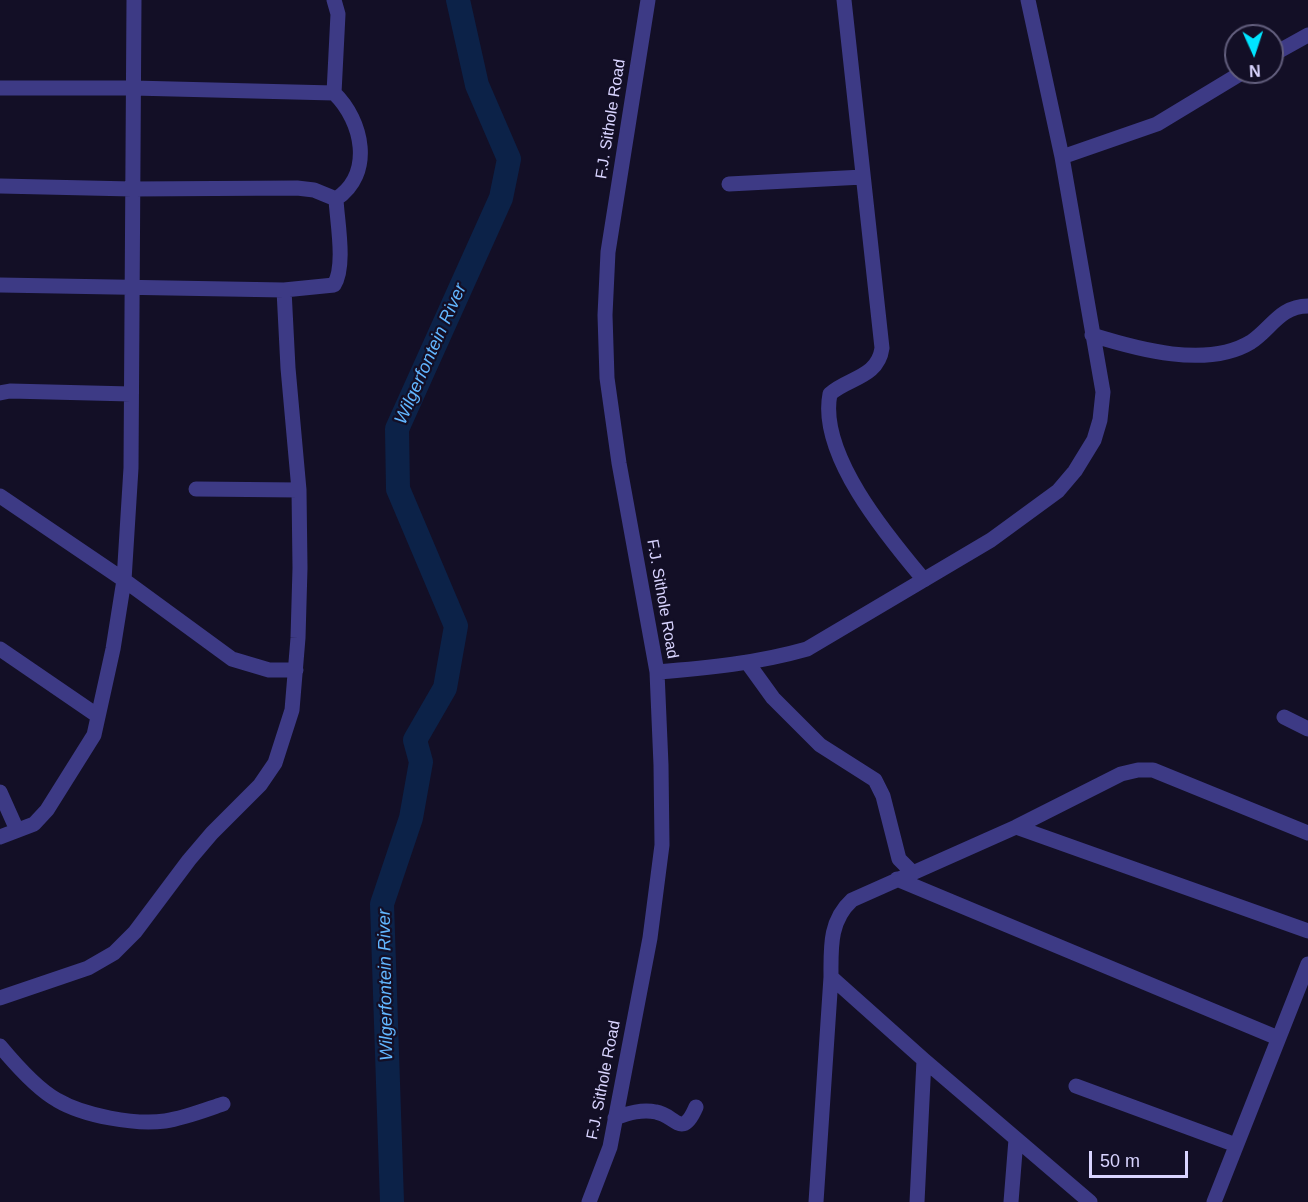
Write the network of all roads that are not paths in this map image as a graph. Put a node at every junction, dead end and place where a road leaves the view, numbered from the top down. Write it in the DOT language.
graph roads {
  1 [pos="134,0"];
  2 [pos="334,0"];
  3 [pos="648,0"];
  4 [pos="844,0"];
  5 [pos="1028,0"];
  6 [pos="1308,35"];
  7 [pos="1284,49"];
  8 [pos="1224,83"];
  9 [pos="0,88"];
  10 [pos="133,88"];
  11 [pos="334,93"];
  12 [pos="1062,157"];
  13 [pos="863,177"];
  14 [pos="729,184"];
  15 [pos="0,186"];
  16 [pos="132,189"];
  17 [pos="336,199"];
  18 [pos="0,285"];
  19 [pos="131,287"];
  20 [pos="284,290"];
  21 [pos="1308,306"];
  22 [pos="1092,335"];
  23 [pos="0,393"];
  24 [pos="131,394"];
  25 [pos="196,489"];
  26 [pos="299,490"];
  27 [pos="0,496"];
  28 [pos="124,580"];
  29 [pos="924,580"];
  30 [pos="0,649"];
  31 [pos="747,662"];
  32 [pos="296,670"];
  33 [pos="657,672"];
  34 [pos="98,716"];
  35 [pos="1284,717"];
  36 [pos="1308,729"];
  37 [pos="0,792"];
  38 [pos="1016,828"];
  39 [pos="17,830"];
  40 [pos="1308,833"];
  41 [pos="0,837"];
  42 [pos="912,872"];
  43 [pos="897,879"];
  44 [pos="1308,932"];
  45 [pos="1308,964"];
  46 [pos="831,977"];
  47 [pos="0,998"];
  48 [pos="1278,1038"];
  49 [pos="0,1046"];
  50 [pos="924,1060"];
  51 [pos="1076,1086"];
  52 [pos="223,1104"];
  53 [pos="696,1107"];
  54 [pos="615,1118"];
  55 [pos="1016,1139"];
  56 [pos="1236,1145"];
  57 [pos="589,1202"];
  58 [pos="816,1202"];
  59 [pos="917,1202"];
  60 [pos="1011,1202"];
  61 [pos="1090,1202"];
  62 [pos="1214,1202"];
  1 -- 10 [label="street"];
  2 -- 11 [label="street"];
  3 -- 33 [label="street, F.J. Sithole Road"];
  4 -- 13 [label="street"];
  5 -- 12 [label="street"];
  6 -- 7 [label="street"];
  8 -- 12 [label="street"];
  9 -- 10 [label="street"];
  10 -- 11 [label="street"];
  10 -- 16 [label="street"];
  11 -- 17 [label="street"];
  12 -- 22 [label="street"];
  13 -- 14 [label="street"];
  13 -- 29 [label="street"];
  15 -- 16 [label="street"];
  16 -- 17 [label="street"];
  16 -- 19 [label="street"];
  17 -- 20 [label="street"];
  18 -- 19 [label="street"];
  19 -- 20 [label="street"];
  19 -- 24 [label="street"];
  20 -- 26 [label="street"];
  21 -- 22 [label="street"];
  22 -- 29 [label="street"];
  23 -- 24 [label="street"];
  24 -- 28 [label="street"];
  25 -- 26 [label="street"];
  26 -- 32 [label="street"];
  27 -- 28 [label="street"];
  28 -- 32 [label="street"];
  28 -- 34 [label="street"];
  29 -- 31 [label="street"];
  30 -- 34 [label="street"];
  31 -- 33 [label="street"];
  31 -- 42 [label="street"];
  32 -- 47 [label="street"];
  33 -- 54 [label="street, F.J. Sithole Road"];
  34 -- 39 [label="street"];
  35 -- 36 [label="street"];
  37 -- 39 [label="street"];
  38 -- 40 [label="street"];
  38 -- 42 [label="street"];
  38 -- 44 [label="street"];
  39 -- 41 [label="street"];
  42 -- 43 [label="street"];
  43 -- 46 [label="street"];
  43 -- 48 [label="street"];
  45 -- 48 [label="street"];
  46 -- 50 [label="street"];
  46 -- 58 [label="street"];
  48 -- 56 [label="street"];
  49 -- 52 [label="street"];
  50 -- 55 [label="street"];
  50 -- 59 [label="street"];
  51 -- 56 [label="street"];
  53 -- 54 [label="street"];
  54 -- 57 [label="street, F.J. Sithole Road"];
  55 -- 60 [label="street"];
  55 -- 61 [label="street"];
  56 -- 62 [label="street"];
}
